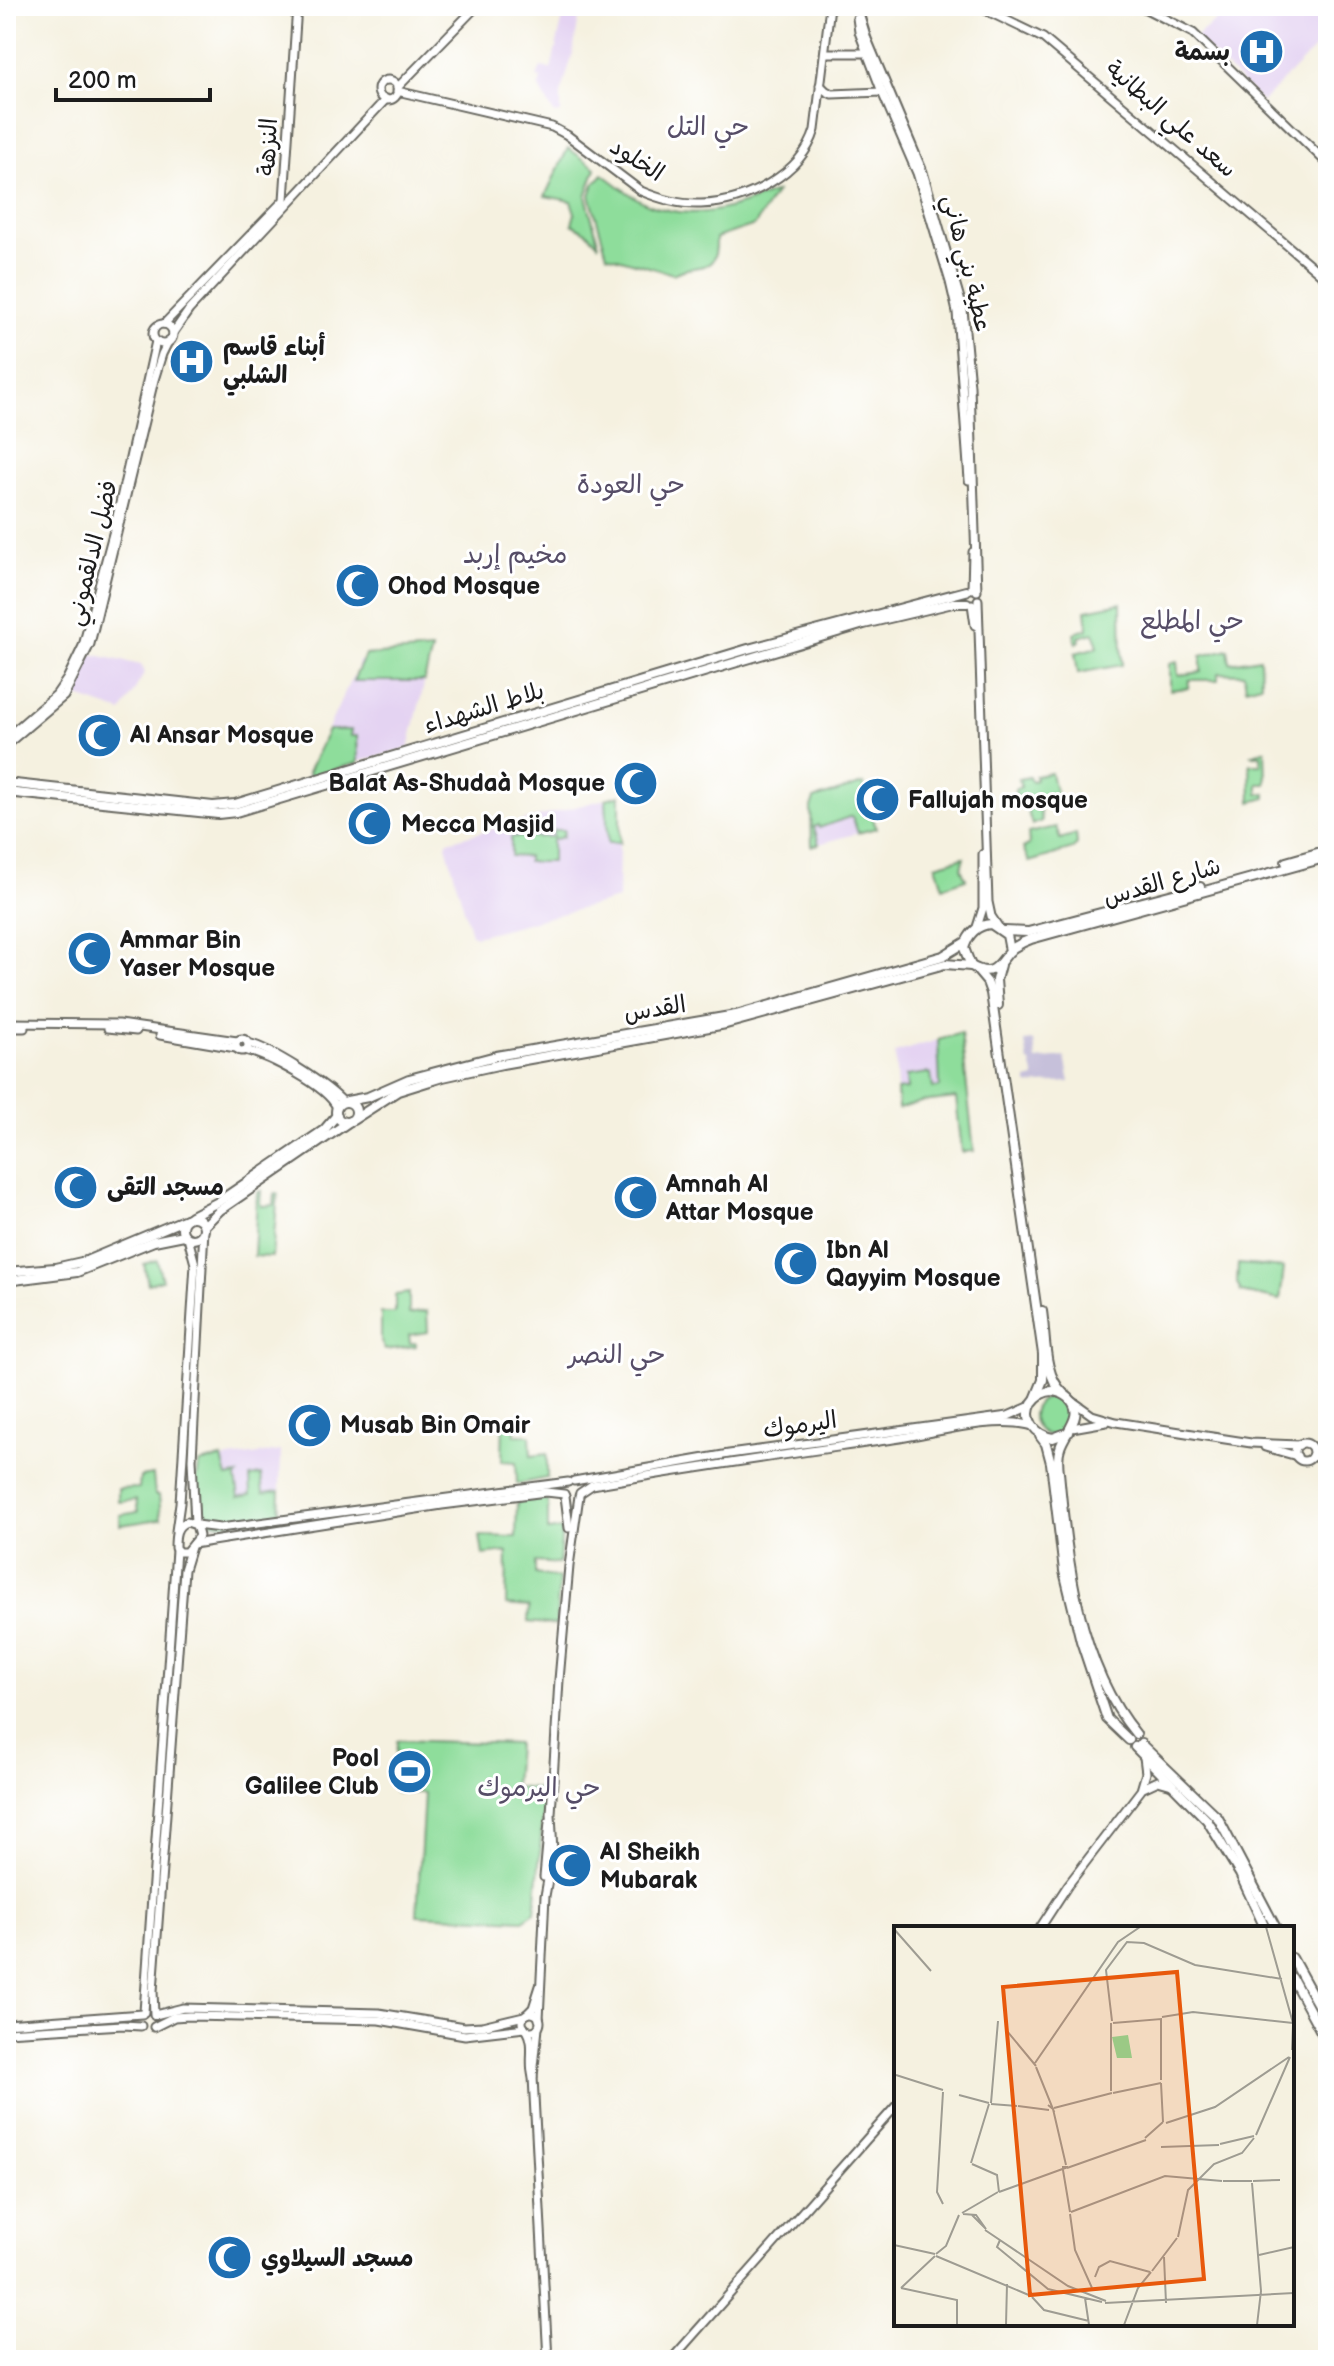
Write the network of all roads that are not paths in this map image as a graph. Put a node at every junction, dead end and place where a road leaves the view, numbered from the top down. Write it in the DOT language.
graph roads {
  1 [pos="297,6"];
  2 [pos="477,6"];
  3 [pos="830,6"];
  4 [pos="977,6"];
  5 [pos="1140,6"];
  6 [pos="857,7"];
  7 [pos="826,51"];
  8 [pos="870,52"];
  9 [pos="881,79"];
  10 [pos="820,85"];
  11 [pos="397,90"];
  12 [pos="870,92"];
  13 [pos="882,92"];
  14 [pos="828,93"];
  15 [pos="386,99"];
  16 [pos="818,109"];
  17 [pos="1328,164"];
  18 [pos="285,194"];
  19 [pos="296,197"];
  20 [pos="1328,280"];
  21 [pos="164,324"];
  22 [pos="173,333"];
  23 [pos="156,341"];
  24 [pos="168,342"];
  25 [pos="972,596"];
  26 [pos="6,738"];
  27 [pos="6,745"];
  28 [pos="6,783"];
  29 [pos="6,792"];
  30 [pos="1328,850"];
  31 [pos="1328,857"];
  32 [pos="977,927"];
  33 [pos="1001,929"];
  34 [pos="966,942"];
  35 [pos="1010,951"];
  36 [pos="1000,965"];
  37 [pos="973,967"];
  38 [pos="6,1026"];
  39 [pos="341,1106"];
  40 [pos="351,1120"];
  41 [pos="189,1218"];
  42 [pos="204,1228"];
  43 [pos="186,1236"];
  44 [pos="6,1272"];
  45 [pos="6,1281"];
  46 [pos="1066,1396"];
  47 [pos="1033,1402"];
  48 [pos="1116,1422"];
  49 [pos="1035,1429"];
  50 [pos="1070,1430"];
  51 [pos="1251,1443"];
  52 [pos="1299,1445"];
  53 [pos="1312,1453"];
  54 [pos="1328,1455"];
  55 [pos="1297,1456"];
  56 [pos="571,1482"];
  57 [pos="580,1494"];
  58 [pos="564,1495"];
  59 [pos="195,1525"];
  60 [pos="176,1531"];
  61 [pos="192,1545"];
  62 [pos="176,1550"];
  63 [pos="570,1550"];
  64 [pos="1123,1716"];
  65 [pos="1110,1722"];
  66 [pos="1135,1741"];
  67 [pos="1144,1757"];
  68 [pos="1175,1787"];
  69 [pos="1141,1790"];
  70 [pos="1041,1926"];
  71 [pos="1264,1926"];
  72 [pos="1275,1926"];
  73 [pos="1294,1962"];
  74 [pos="152,1965"];
  75 [pos="151,1980"];
  76 [pos="1294,1981"];
  77 [pos="540,1986"];
  78 [pos="143,2013"];
  79 [pos="154,2014"];
  80 [pos="526,2015"];
  81 [pos="539,2023"];
  82 [pos="6,2024"];
  83 [pos="141,2026"];
  84 [pos="154,2027"];
  85 [pos="526,2029"];
  86 [pos="6,2032"];
  87 [pos="1327,2036"];
  88 [pos="533,2077"];
  89 [pos="894,2108"];
  90 [pos="548,2360"];
  91 [pos="671,2360"];
  1 -- 18 [label="street, النزهة"];
  2 -- 11 [label="street"];
  3 -- 7 [label="street, الخلود"];
  4 -- 20 [label="street, سعد علي البطانية"];
  5 -- 17 [label="street"];
  6 -- 8 [label="street, عطية بني هاني"];
  7 -- 8 [label="street"];
  7 -- 10 [label="street, الخلود"];
  8 -- 9 [label="street, عطية بني هاني"];
  9 -- 12 [label="street"];
  9 -- 13 [label="street"];
  9 -- 25 [label="street, عطية بني هاني"];
  10 -- 14 [label="street"];
  10 -- 16 [label="street, الخلود"];
  11 -- 15 [label="street"];
  11 -- 15 [label="street"];
  11 -- 16 [label="street, الخلود"];
  12 -- 13 [label="street"];
  12 -- 14 [label="street"];
  13 -- 25 [label="street"];
  14 -- 16 [label="street, الخلود"];
  15 -- 19 [label="street"];
  18 -- 19 [label="street"];
  18 -- 21 [label="street"];
  19 -- 22 [label="street"];
  21 -- 22 [label="street"];
  21 -- 23 [label="street"];
  22 -- 24 [label="street"];
  23 -- 24 [label="street"];
  23 -- 26 [label="street, فضل الدلقموني"];
  24 -- 27 [label="street, فضل الدلقموني"];
  25 -- 28 [label="main road, بلاط الشهداء"];
  25 -- 29 [label="main road"];
  25 -- 32 [label="street"];
  25 -- 33 [label="street, عطية بني هاني"];
  30 -- 33 [label="main road"];
  31 -- 35 [label="main road, شارع القدس"];
  32 -- 33 [label="main road"];
  32 -- 34 [label="main road"];
  33 -- 35 [label="main road"];
  34 -- 37 [label="main road"];
  34 -- 39 [label="main road, القدس"];
  35 -- 36 [label="main road"];
  36 -- 37 [label="main road"];
  36 -- 46 [label="main road"];
  37 -- 40 [label="main road, القدس"];
  37 -- 47 [label="main road"];
  38 -- 39 [label="street"];
  39 -- 40 [label="main road"];
  39 -- 40 [label="main road"];
  39 -- 41 [label="main road, القدس"];
  40 -- 42 [label="main road, القدس"];
  41 -- 42 [label="main road"];
  41 -- 43 [label="main road"];
  41 -- 44 [label="main road, القدس"];
  42 -- 43 [label="main road"];
  42 -- 59 [label="street"];
  43 -- 45 [label="main road"];
  43 -- 60 [label="street"];
  46 -- 47 [label="main road"];
  46 -- 48 [label="street"];
  46 -- 50 [label="main road"];
  47 -- 49 [label="main road"];
  47 -- 56 [label="street, اليرموك"];
  48 -- 50 [label="street"];
  48 -- 51 [label="street"];
  49 -- 50 [label="main road"];
  49 -- 57 [label="street, اليرموك"];
  49 -- 65 [label="main road"];
  50 -- 64 [label="main road"];
  51 -- 52 [label="street"];
  51 -- 55 [label="street"];
  52 -- 53 [label="street"];
  52 -- 55 [label="street"];
  53 -- 54 [label="street"];
  53 -- 55 [label="street"];
  56 -- 57 [label="street"];
  56 -- 58 [label="street"];
  56 -- 59 [label="street, اليرموك"];
  57 -- 58 [label="street"];
  57 -- 63 [label="street"];
  58 -- 61 [label="street"];
  58 -- 63 [label="street"];
  59 -- 60 [label="street"];
  59 -- 61 [label="street"];
  60 -- 62 [label="street"];
  61 -- 62 [label="street"];
  61 -- 74 [label="street"];
  62 -- 74 [label="street"];
  63 -- 77 [label="street"];
  64 -- 65 [label="main road"];
  64 -- 66 [label="main road"];
  65 -- 66 [label="main road"];
  66 -- 67 [label="main road"];
  66 -- 72 [label="main road"];
  67 -- 68 [label="main road"];
  67 -- 69 [label="street"];
  68 -- 69 [label="street"];
  68 -- 71 [label="main road"];
  69 -- 70 [label="street"];
  73 -- 87 [label="main road"];
  74 -- 75 [label="street"];
  75 -- 78 [label="street"];
  75 -- 79 [label="street"];
  76 -- 87 [label="main road"];
  77 -- 80 [label="street"];
  77 -- 81 [label="street"];
  78 -- 79 [label="street"];
  78 -- 82 [label="street"];
  78 -- 83 [label="street"];
  79 -- 80 [label="street"];
  79 -- 84 [label="street"];
  80 -- 81 [label="street"];
  80 -- 85 [label="street"];
  81 -- 85 [label="street"];
  81 -- 88 [label="street"];
  83 -- 84 [label="street"];
  83 -- 86 [label="street"];
  84 -- 85 [label="street"];
  85 -- 88 [label="street"];
  88 -- 90 [label="street"];
  89 -- 91 [label="street"];
}
